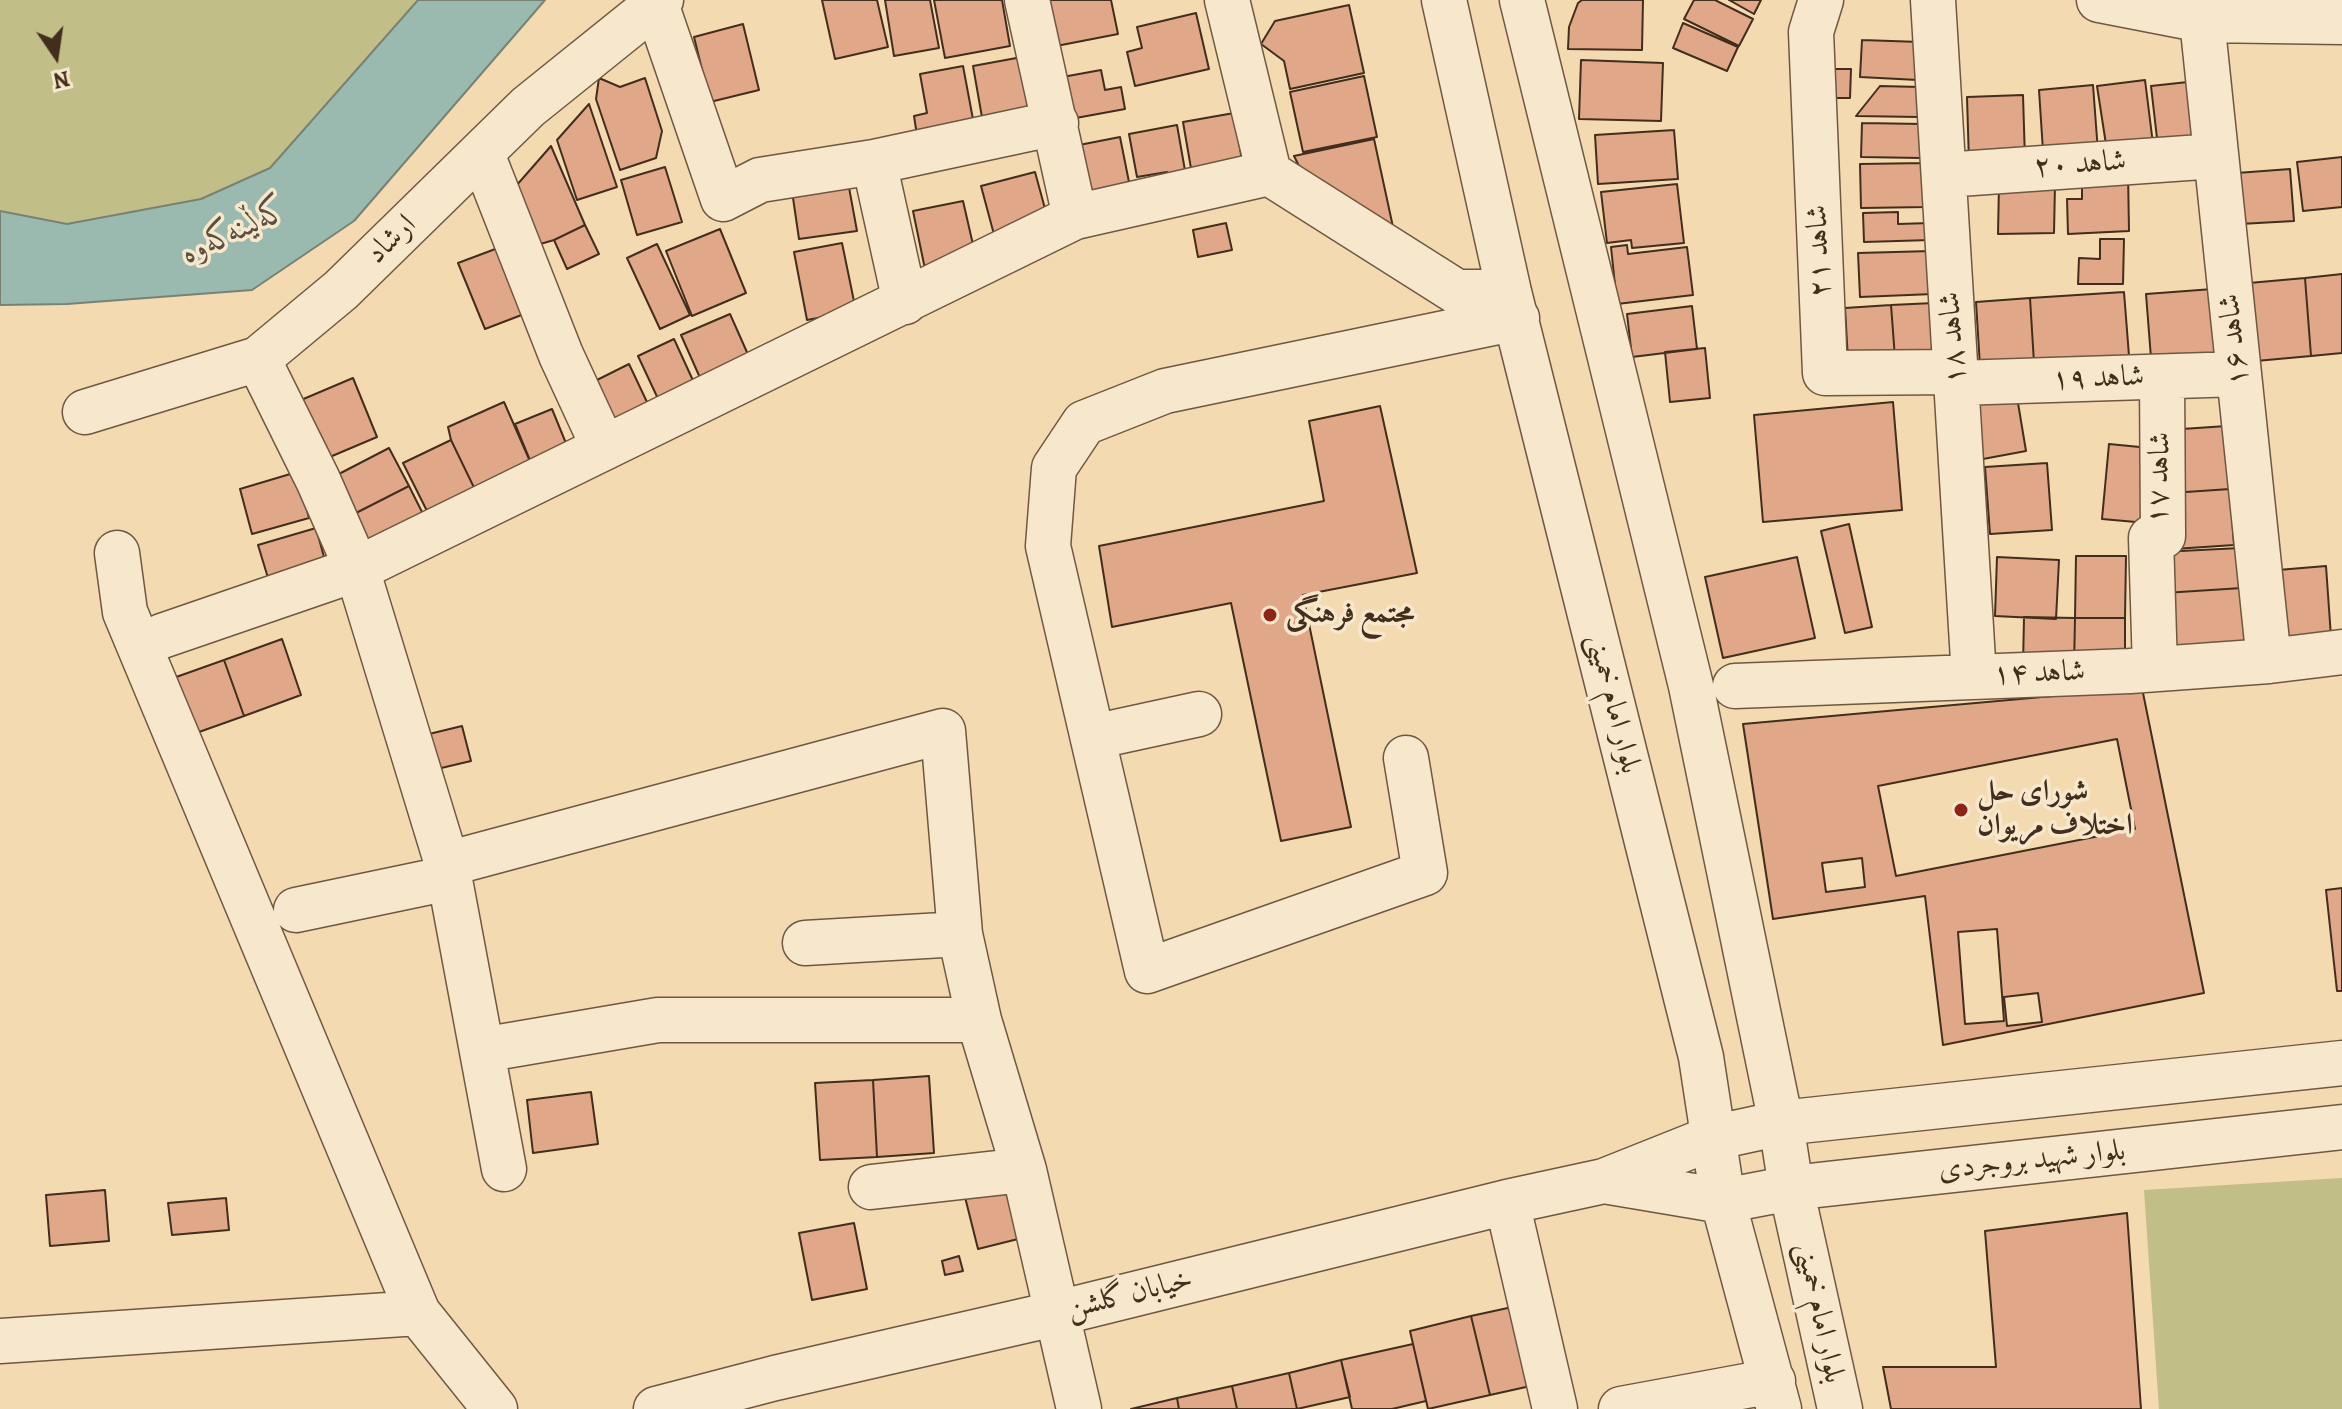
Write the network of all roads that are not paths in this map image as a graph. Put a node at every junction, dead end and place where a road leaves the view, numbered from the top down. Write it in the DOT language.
graph roads {
  1 [pos="1027,0"];
  2 [pos="1227,0"];
  3 [pos="1444,0"];
  4 [pos="1522,0"];
  5 [pos="1543,0"];
  6 [pos="1821,0"];
  7 [pos="1933,0"];
  8 [pos="2099,0"];
  9 [pos="658,2"];
  10 [pos="2202,20"];
  11 [pos="2342,22"];
  12 [pos="1533,44"];
  13 [pos="1056,123"];
  14 [pos="482,154"];
  15 [pos="2216,156"];
  16 [pos="874,162"];
  17 [pos="1269,173"];
  18 [pos="1944,175"];
  19 [pos="1075,217"];
  20 [pos="905,302"];
  21 [pos="1513,305"];
  22 [pos="258,359"];
  23 [pos="2239,374"];
  24 [pos="2162,377"];
  25 [pos="1956,378"];
  26 [pos="85,412"];
  27 [pos="604,448"];
  28 [pos="117,553"];
  29 [pos="357,569"];
  30 [pos="162,636"];
  31 [pos="2342,652"];
  32 [pos="2269,661"];
  33 [pos="2155,669"];
  34 [pos="1974,677"];
  35 [pos="1735,686"];
  36 [pos="1199,714"];
  37 [pos="1093,737"];
  38 [pos="1406,758"];
  39 [pos="448,871"];
  40 [pos="296,910"];
  41 [pos="960,934"];
  42 [pos="805,943"];
  43 [pos="979,1020"];
  44 [pos="482,1050"];
  45 [pos="2342,1063"];
  46 [pos="1781,1123"];
  47 [pos="2342,1127"];
  48 [pos="1712,1138"];
  49 [pos="504,1169"];
  50 [pos="1024,1170"];
  51 [pos="1604,1181"];
  52 [pos="871,1187"];
  53 [pos="1791,1188"];
  54 [pos="1723,1201"];
  55 [pos="1507,1202"];
  56 [pos="418,1313"];
  57 [pos="1058,1313"];
  58 [pos="0,1341"];
  59 [pos="1776,1395"];
  60 [pos="495,1409"];
  61 [pos="656,1409"];
  62 [pos="1079,1409"];
  63 [pos="1555,1409"];
  64 [pos="1621,1409"];
  65 [pos="1840,1409"];
  1 -- 13 [label="street"];
  2 -- 17 [label="street"];
  3 -- 21 [label="street, بلوار امام خمینی"];
  4 -- 12 [label="street, بلوار امام خمینی"];
  5 -- 12 [label="street"];
  6 -- 25 [label="street, شاهد ۲۱"];
  7 -- 18 [label="street, شاهد ۱۸"];
  8 -- 10 [label="street"];
  9 -- 14 [label="street, ارشاد"];
  9 -- 16 [label="street"];
  10 -- 11 [label="street"];
  10 -- 15 [label="street, شاهد ۱۶"];
  12 -- 46 [label="street, بلوار امام خمینی"];
  13 -- 16 [label="street"];
  13 -- 19 [label="street"];
  14 -- 22 [label="street, ارشاد"];
  14 -- 27 [label="street"];
  15 -- 18 [label="street, شاهد ۲۰"];
  15 -- 23 [label="street, شاهد ۱۶"];
  16 -- 20 [label="street"];
  17 -- 19 [label="street"];
  17 -- 21 [label="street"];
  18 -- 25 [label="street, شاهد ۱۸"];
  19 -- 20 [label="street"];
  20 -- 27 [label="street"];
  21 -- 37 [label="street"];
  21 -- 48 [label="street, بلوار امام خمینی"];
  22 -- 26 [label="street, ارشاد"];
  22 -- 29 [label="street"];
  23 -- 24 [label="street, شاهد ۱۹"];
  23 -- 32 [label="street, شاهد ۱۶"];
  24 -- 25 [label="street, شاهد ۱۹"];
  24 -- 33 [label="street, شاهد ۱۷"];
  25 -- 34 [label="street, شاهد ۱۸"];
  27 -- 29 [label="street"];
  28 -- 56 [label="street"];
  29 -- 30 [label="street"];
  29 -- 39 [label="street"];
  31 -- 32 [label="street, شاهد ۱۴"];
  32 -- 33 [label="street, شاهد ۱۴"];
  33 -- 34 [label="street, شاهد ۱۴"];
  34 -- 35 [label="street, شاهد ۱۴"];
  36 -- 37 [label="street"];
  37 -- 38 [label="street"];
  39 -- 40 [label="street"];
  39 -- 41 [label="street"];
  39 -- 44 [label="street"];
  41 -- 42 [label="street"];
  41 -- 43 [label="street"];
  43 -- 44 [label="street"];
  43 -- 50 [label="street"];
  44 -- 49 [label="street"];
  45 -- 46 [label="street"];
  46 -- 48 [label="street, خیابان گلشن"];
  46 -- 53 [label="street, بلوار امام خمینی"];
  47 -- 53 [label="street, بلوار شهید بروجردی"];
  48 -- 51 [label="street, خیابان گلشن"];
  48 -- 54 [label="street, بلوار امام خمینی"];
  50 -- 52 [label="street"];
  50 -- 57 [label="street"];
  51 -- 54 [label="street, خیابان گلشن"];
  51 -- 55 [label="street, خیابان گلشن"];
  53 -- 54 [label="street, بلوار شهید بروجردی"];
  53 -- 65 [label="street, بلوار امام خمینی"];
  54 -- 59 [label="street, بلوار امام خمینی"];
  55 -- 57 [label="street, خیابان گلشن"];
  55 -- 63 [label="street"];
  56 -- 58 [label="street"];
  56 -- 60 [label="street"];
  57 -- 61 [label="street, خیابان گلشن"];
  57 -- 62 [label="street"];
  59 -- 64 [label="street"];
}
